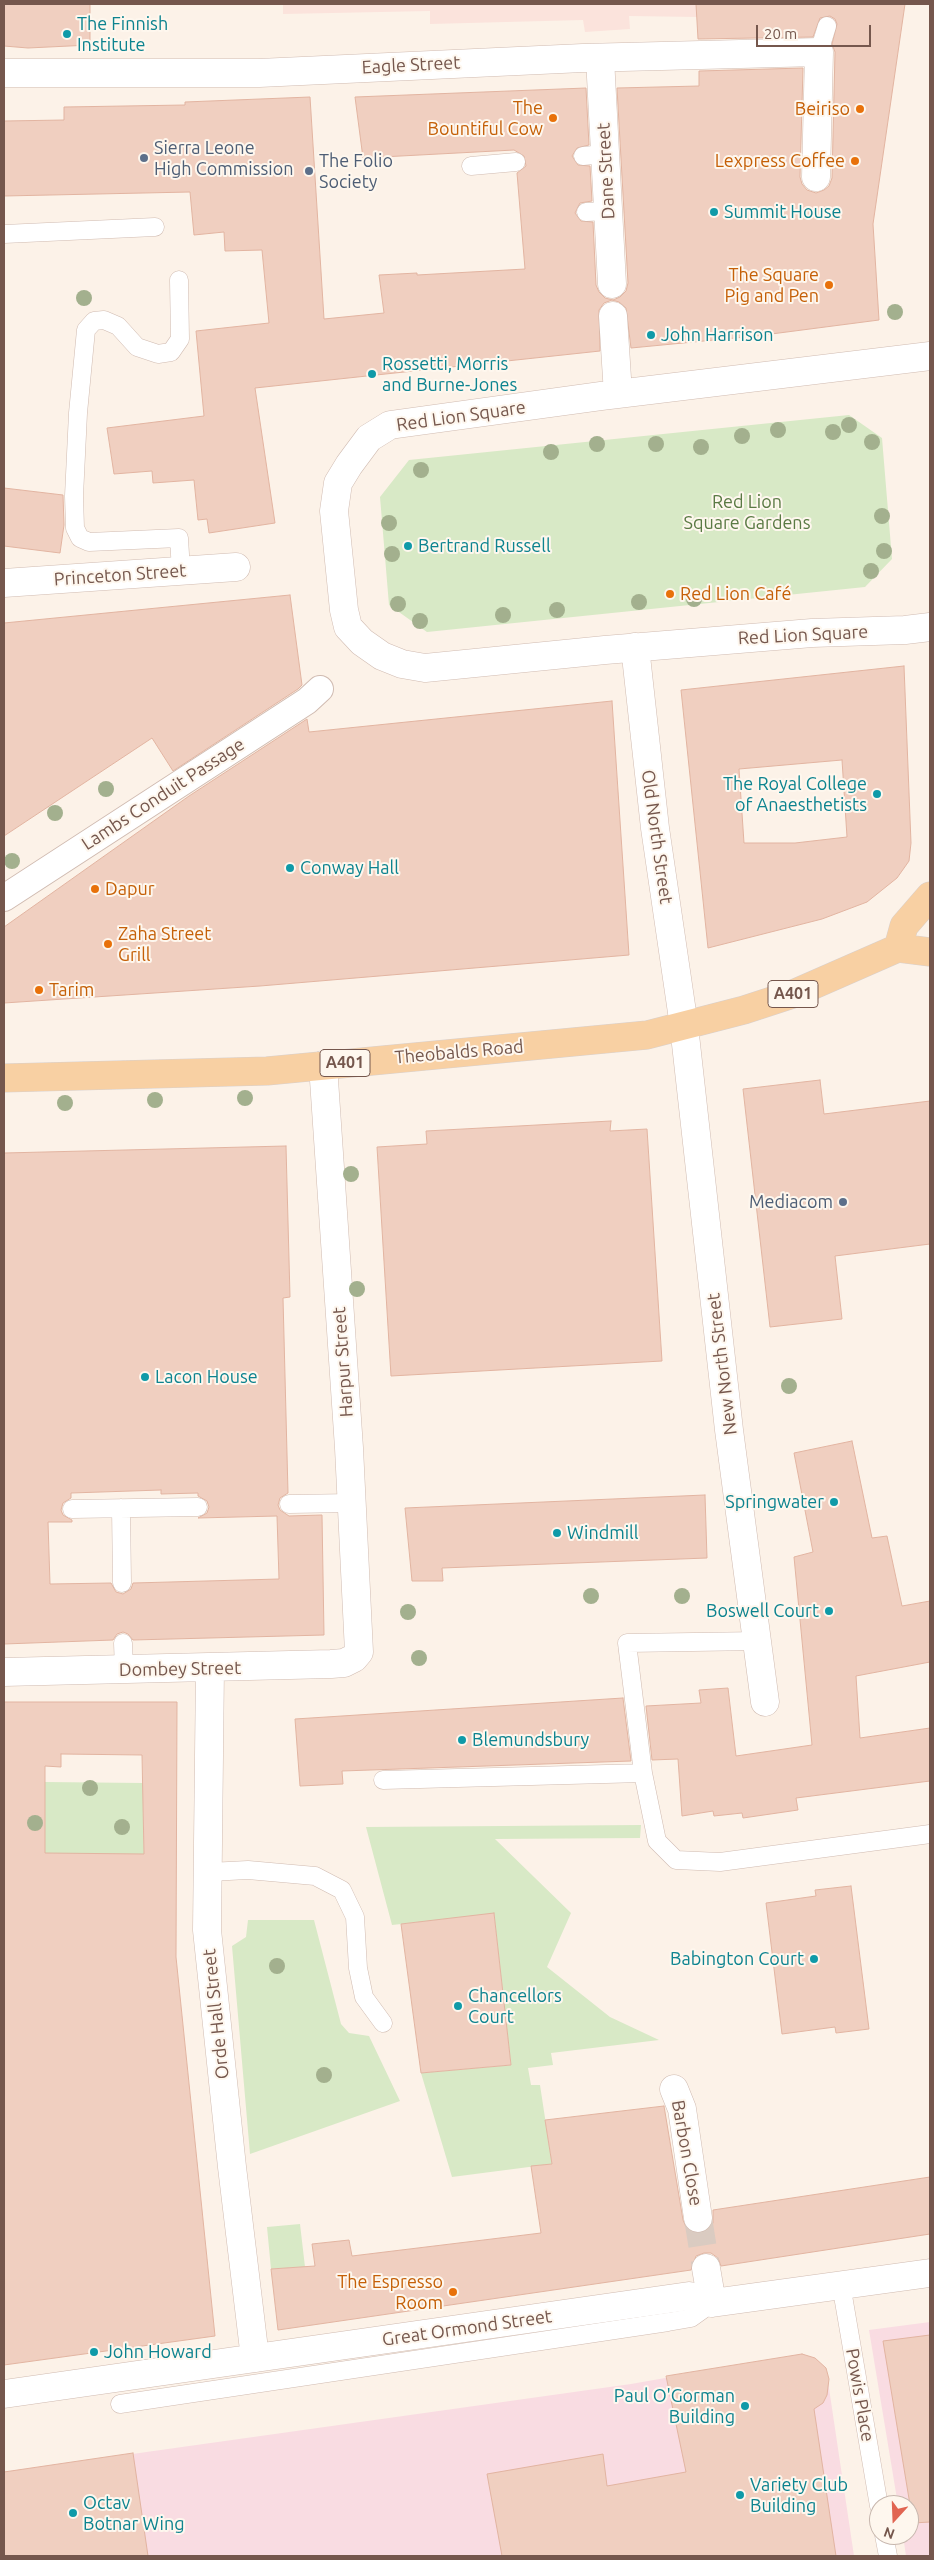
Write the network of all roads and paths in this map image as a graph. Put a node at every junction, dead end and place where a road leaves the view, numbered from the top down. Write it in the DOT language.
graph roads {
  1 [pos="827,26"];
  2 [pos="819,52"];
  3 [pos="600,58"];
  4 [pos="4,73"];
  5 [pos="516,162"];
  6 [pos="471,166"];
  7 [pos="816,177"];
  8 [pos="155,228"];
  9 [pos="4,234"];
  10 [pos="179,280"];
  11 [pos="612,284"];
  12 [pos="613,316"];
  13 [pos="930,356"];
  14 [pos="618,394"];
  15 [pos="236,567"];
  16 [pos="181,571"];
  17 [pos="4,583"];
  18 [pos="930,627"];
  19 [pos="635,647"];
  20 [pos="320,689"];
  21 [pos="4,898"];
  22 [pos="927,903"];
  23 [pos="898,948"];
  24 [pos="930,952"];
  25 [pos="684,1026"];
  26 [pos="323,1065"];
  27 [pos="4,1078"];
  28 [pos="352,1503"];
  29 [pos="288,1504"];
  30 [pos="198,1506"];
  31 [pos="121,1508"];
  32 [pos="72,1509"];
  33 [pos="122,1583"];
  34 [pos="759,1641"];
  35 [pos="124,1643"];
  36 [pos="354,1658"];
  37 [pos="210,1668"];
  38 [pos="124,1670"];
  39 [pos="4,1672"];
  40 [pos="765,1702"];
  41 [pos="643,1773"];
  42 [pos="384,1780"];
  43 [pos="930,1834"];
  44 [pos="210,1872"];
  45 [pos="383,2023"];
  46 [pos="674,2089"];
  47 [pos="698,2218"];
  48 [pos="706,2268"];
  49 [pos="930,2273"];
  50 [pos="840,2284"];
  51 [pos="712,2303"];
  52 [pos="255,2358"];
  53 [pos="4,2394"];
  54 [pos="120,2404"];
  55 [pos="877,2495"];
  1 -- 2 [label="lane"];
  2 -- 3 [label="street, Eagle Street"];
  2 -- 7 [label="street"];
  3 -- 4 [label="street, Eagle Street"];
  3 -- 11 [label="street, Dane Street"];
  5 -- 6 [label="lane"];
  8 -- 9 [label="lane"];
  10 -- 16 [label="lane"];
  12 -- 14 [label="street"];
  13 -- 14 [label="street, Red Lion Square"];
  14 -- 19 [label="street, Red Lion Square"];
  15 -- 16 [label="street, Princeton Street"];
  16 -- 17 [label="street, Princeton Street"];
  18 -- 19 [label="street, Red Lion Square"];
  19 -- 25 [label="street, Old North Street"];
  20 -- 21 [label="street, Lambs Conduit Passage"];
  22 -- 23 [label="main road"];
  23 -- 24 [label="main road"];
  23 -- 25 [label="main road, Theobalds Road / A401"];
  25 -- 26 [label="main road, Theobalds Road / A401"];
  25 -- 34 [label="street, New North Street"];
  26 -- 27 [label="main road, Theobalds Road / A401"];
  26 -- 28 [label="street, Harpur Street"];
  28 -- 29 [label="lane"];
  28 -- 36 [label="street, Harpur Street"];
  30 -- 31 [label="lane"];
  31 -- 32 [label="lane"];
  31 -- 33 [label="lane"];
  34 -- 40 [label="street, New North Street"];
  34 -- 41 [label="lane"];
  35 -- 38 [label="lane"];
  36 -- 37 [label="street, Dombey Street"];
  37 -- 38 [label="street, Dombey Street"];
  37 -- 44 [label="street, Orde Hall Street"];
  38 -- 39 [label="street, Dombey Street"];
  41 -- 42 [label="lane"];
  41 -- 43 [label="lane"];
  44 -- 45 [label="lane"];
  44 -- 52 [label="street, Orde Hall Street"];
  46 -- 47 [label="street, Barbon Close"];
  48 -- 51 [label="street"];
  49 -- 50 [label="street, Great Ormond Street"];
  50 -- 51 [label="street, Great Ormond Street"];
  50 -- 55 [label="lane, Powis Place"];
  51 -- 52 [label="street, Great Ormond Street"];
  51 -- 54 [label="lane"];
  52 -- 53 [label="street, Great Ormond Street"];
}
